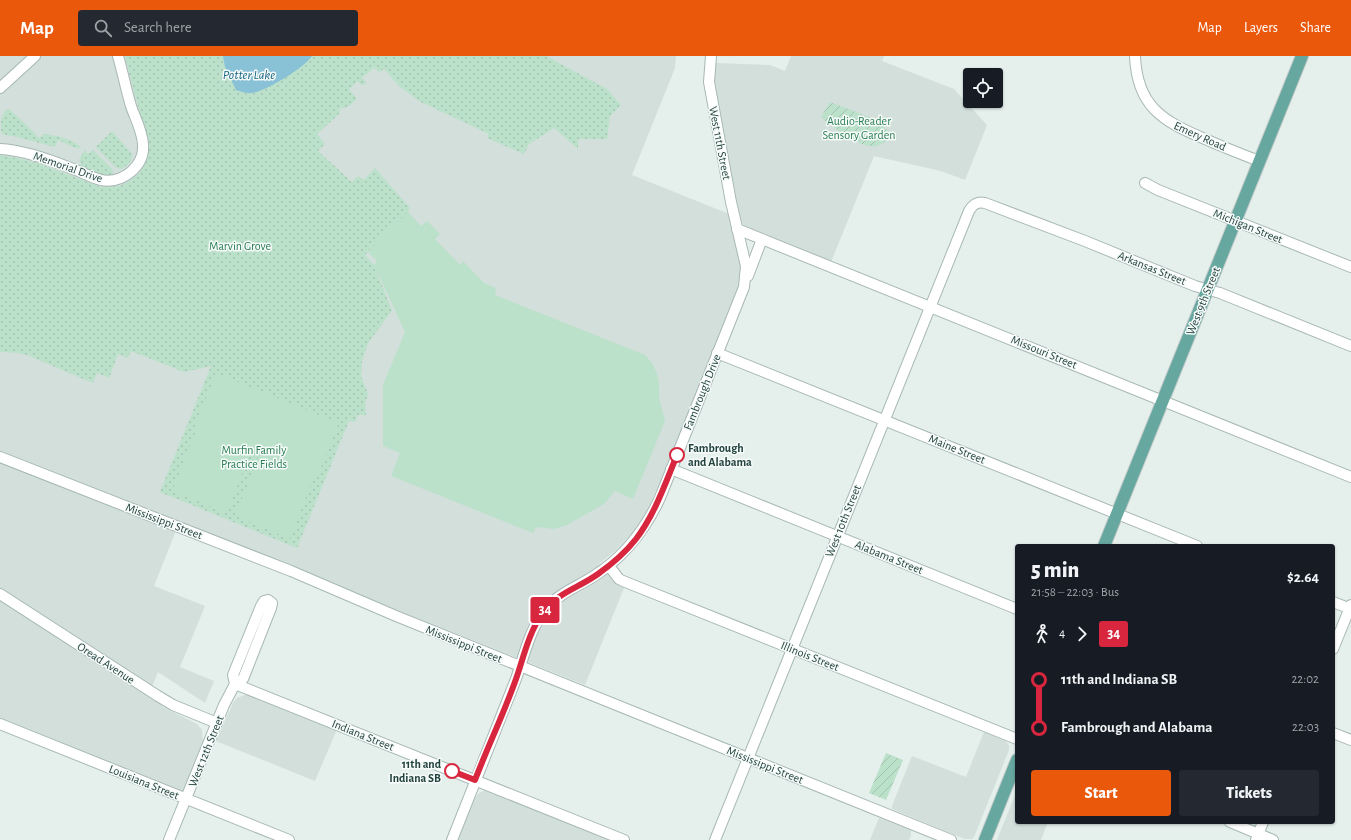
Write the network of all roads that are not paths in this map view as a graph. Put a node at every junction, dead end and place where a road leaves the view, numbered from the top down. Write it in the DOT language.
graph roads {
  1 [pos="35,56"];
  2 [pos="118,56"];
  3 [pos="710,56"];
  4 [pos="1135,56"];
  5 [pos="1302,56"];
  6 [pos="0,88"];
  7 [pos="0,149"];
  8 [pos="1259,161"];
  9 [pos="1145,183"];
  10 [pos="976,203"];
  11 [pos="1235,220"];
  12 [pos="737,229"];
  13 [pos="762,239"];
  14 [pos="1351,267"];
  15 [pos="744,287"];
  16 [pos="1208,289"];
  17 [pos="930,307"];
  18 [pos="1351,346"];
  19 [pos="717,353"];
  20 [pos="1163,400"];
  21 [pos="884,420"];
  22 [pos="0,457"];
  23 [pos="671,469"];
  24 [pos="1351,477"];
  25 [pos="1117,513"];
  26 [pos="837,536"];
  27 [pos="1105,544"];
  28 [pos="1192,544"];
  29 [pos="609,566"];
  30 [pos="0,594"];
  31 [pos="1335,603"];
  32 [pos="1350,607"];
  33 [pos="1015,608"];
  34 [pos="1335,644"];
  35 [pos="792,649"];
  36 [pos="520,666"];
  37 [pos="235,684"];
  38 [pos="217,723"];
  39 [pos="0,724"];
  40 [pos="1335,734"];
  41 [pos="1015,738"];
  42 [pos="1351,740"];
  43 [pos="748,758"];
  44 [pos="1015,765"];
  45 [pos="475,780"];
  46 [pos="186,799"];
  47 [pos="1234,824"];
  48 [pos="1262,824"];
  49 [pos="1257,837"];
  50 [pos="169,840"];
  51 [pos="289,840"];
  52 [pos="452,840"];
  53 [pos="624,840"];
  54 [pos="715,840"];
  55 [pos="951,840"];
  56 [pos="985,840"];
  57 [pos="1273,840"];
  1 -- 6 [label="street"];
  2 -- 7 [label="street, Memorial Drive"];
  3 -- 12 [label="street, West 11th Street"];
  4 -- 8 [label="street, Emery Road"];
  5 -- 8 [label="main road, West 9th Street"];
  8 -- 11 [label="main road, West 9th Street"];
  9 -- 11 [label="street, Michigan Street"];
  10 -- 16 [label="street, Arkansas Street"];
  10 -- 17 [label="street, West 10th Street"];
  11 -- 14 [label="street, Michigan Street"];
  11 -- 16 [label="main road, West 9th Street"];
  12 -- 13 [label="street, Missouri Street"];
  12 -- 15 [label="street, Fambrough Drive"];
  13 -- 15 [label="street"];
  13 -- 17 [label="street, Missouri Street"];
  15 -- 19 [label="street, Fambrough Drive"];
  16 -- 18 [label="street, Arkansas Street"];
  16 -- 20 [label="main road, West 9th Street"];
  17 -- 20 [label="street, Missouri Street"];
  17 -- 21 [label="street, West 10th Street"];
  19 -- 21 [label="street, Maine Street"];
  19 -- 23 [label="street, Fambrough Drive"];
  20 -- 24 [label="street, Missouri Street"];
  20 -- 25 [label="main road, West 9th Street"];
  21 -- 25 [label="street, Maine Street"];
  21 -- 26 [label="street, West 10th Street"];
  22 -- 36 [label="street, Mississippi Street"];
  23 -- 26 [label="street, Alabama Street"];
  23 -- 29 [label="street, Fambrough Drive"];
  25 -- 27 [label="main road, West 9th Street"];
  25 -- 28 [label="street, Maine Street"];
  26 -- 33 [label="street, Alabama Street"];
  26 -- 35 [label="street, West 10th Street"];
  29 -- 35 [label="street, Illinois Street"];
  29 -- 36 [label="street, Fambrough Drive"];
  30 -- 38 [label="street, Oread Avenue"];
  31 -- 32 [label="street"];
  32 -- 34 [label="street"];
  35 -- 41 [label="street, Illinois Street"];
  35 -- 43 [label="street, West 10th Street"];
  36 -- 43 [label="street, Mississippi Street"];
  36 -- 45 [label="street"];
  37 -- 37 [label="street, West 12th Street"];
  37 -- 38 [label="street, West 12th Street"];
  37 -- 45 [label="street, Indiana Street"];
  38 -- 46 [label="street, West 12th Street"];
  39 -- 46 [label="street, Louisiana Street"];
  40 -- 42 [label="street"];
  43 -- 54 [label="street, West 10th Street"];
  43 -- 55 [label="street, Mississippi Street"];
  44 -- 56 [label="main road"];
  45 -- 52 [label="street"];
  45 -- 53 [label="street, Indiana Street"];
  46 -- 50 [label="street, West 12th Street"];
  46 -- 51 [label="street, Louisiana Street"];
  47 -- 49 [label="street"];
  48 -- 49 [label="street"];
  49 -- 57 [label="street"];
}
